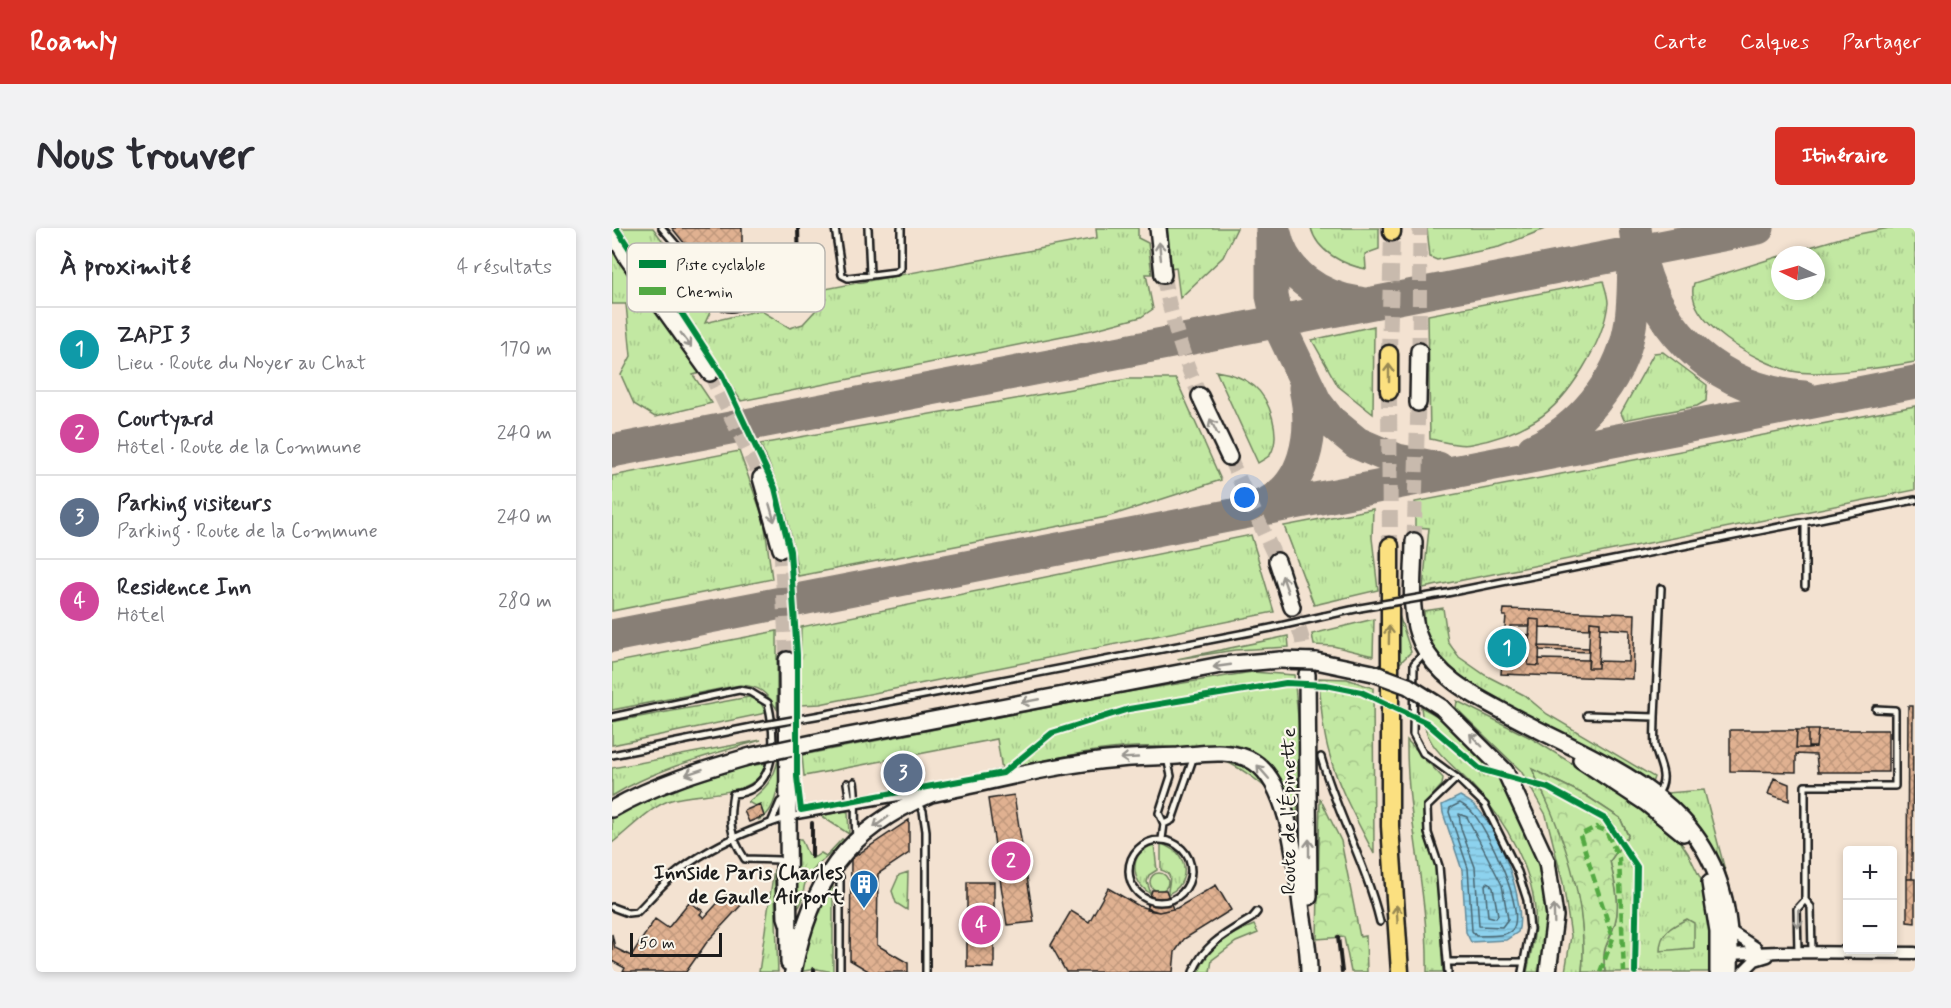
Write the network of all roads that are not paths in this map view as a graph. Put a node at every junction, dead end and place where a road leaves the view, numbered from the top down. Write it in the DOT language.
graph roads {
  1 [pos="662,228"];
  2 [pos="835,228"];
  3 [pos="868,228"];
  4 [pos="901,228"];
  5 [pos="1158,228"];
  6 [pos="612,231"];
  7 [pos="675,243"];
  8 [pos="627,257"];
  9 [pos="870,274"];
  10 [pos="1162,274"];
  11 [pos="666,312"];
  12 [pos="1419,351"];
  13 [pos="1389,354"];
  14 [pos="710,374"];
  15 [pos="1389,391"];
  16 [pos="1200,396"];
  17 [pos="1418,403"];
  18 [pos="1229,457"];
  19 [pos="761,478"];
  20 [pos="1915,501"];
  21 [pos="1805,522"];
  22 [pos="1414,541"];
  23 [pos="1390,546"];
  24 [pos="781,549"];
  25 [pos="1277,561"];
  26 [pos="1805,586"];
  27 [pos="1661,588"];
  28 [pos="1293,607"];
  29 [pos="1426,651"];
  30 [pos="787,660"];
  31 [pos="1312,668"];
  32 [pos="1876,710"];
  33 [pos="1587,715"];
  34 [pos="612,717"];
  35 [pos="1655,717"];
  36 [pos="1525,724"];
  37 [pos="612,755"];
  38 [pos="1194,755"];
  39 [pos="1166,756"];
  40 [pos="1320,757"];
  41 [pos="1585,763"];
  42 [pos="1457,778"];
  43 [pos="854,782"];
  44 [pos="847,783"];
  45 [pos="788,796"];
  46 [pos="1656,796"];
  47 [pos="924,797"];
  48 [pos="854,806"];
  49 [pos="612,808"];
  50 [pos="788,817"];
  51 [pos="771,823"];
  52 [pos="1164,824"];
  53 [pos="1162,839"];
  54 [pos="733,840"];
  55 [pos="856,840"];
  56 [pos="833,865"];
  57 [pos="1804,900"];
  58 [pos="612,907"];
  59 [pos="1257,912"];
  60 [pos="1380,922"];
  61 [pos="1730,931"];
  62 [pos="789,938"];
  63 [pos="1309,948"];
  64 [pos="1756,948"];
  65 [pos="1780,952"];
  66 [pos="1798,952"];
  67 [pos="1812,952"];
  68 [pos="1915,953"];
  69 [pos="1725,958"];
  70 [pos="1449,962"];
  71 [pos="1524,962"];
  72 [pos="791,972"];
  73 [pos="840,972"];
  74 [pos="926,972"];
  75 [pos="1193,972"];
  76 [pos="1309,972"];
  77 [pos="1400,972"];
  78 [pos="1448,972"];
  79 [pos="1522,972"];
  80 [pos="1548,972"];
  81 [pos="1731,972"];
  82 [pos="1743,972"];
  1 -- 7 [label="lane"];
  2 -- 9 [label="lane"];
  3 -- 9 [label="lane"];
  4 -- 9 [label="lane"];
  10 -- 5 [label="main road, one-way"];
  6 -- 8 [label="main road, one-way"];
  11 -- 14 [label="main road, one-way"];
  12 -- 17 [label="main road"];
  15 -- 13 [label="main road, one-way"];
  18 -- 16 [label="main road, one-way"];
  19 -- 24 [label="main road, one-way"];
  20 -- 21 [label="lane"];
  21 -- 26 [label="lane"];
  21 -- 37 [label="lane, bridge"];
  22 -- 29 [label="main road"];
  77 -- 23 [label="main road, one-way"];
  28 -- 25 [label="main road, one-way"];
  27 -- 35 [label="lane"];
  29 -- 36 [label="main road"];
  29 -- 42 [label="lane"];
  30 -- 45 [label="main road"];
  31 -- 49 [label="main road, one-way, bridge"];
  63 -- 31 [label="main road, Route de l'Épinette, one-way"];
  80 -- 31 [label="main road, one-way, bridge"];
  32 -- 57 [label="lane"];
  33 -- 35 [label="lane"];
  34 -- 54 [label="lane"];
  35 -- 46 [label="lane"];
  36 -- 41 [label="main road"];
  36 -- 46 [label="main road"];
  38 -- 39 [label="main road"];
  38 -- 52 [label="lane"];
  63 -- 38 [label="main road, one-way"];
  39 -- 47 [label="main road, one-way"];
  39 -- 52 [label="lane"];
  40 -- 60 [label="lane"];
  41 -- 46 [label="lane"];
  41 -- 69 [label="main road"];
  42 -- 70 [label="lane"];
  42 -- 71 [label="lane"];
  43 -- 48 [label="lane"];
  44 -- 48 [label="lane"];
  45 -- 50 [label="main road"];
  45 -- 51 [label="lane"];
  46 -- 61 [label="main road"];
  47 -- 48 [label="lane"];
  47 -- 55 [label="main road, one-way"];
  47 -- 74 [label="lane"];
  48 -- 50 [label="lane"];
  48 -- 55 [label="lane"];
  50 -- 51 [label="lane"];
  50 -- 62 [label="main road"];
  51 -- 54 [label="lane"];
  52 -- 53 [label="lane"];
  53 -- 53 [label="lane"];
  54 -- 58 [label="lane"];
  54 -- 62 [label="lane"];
  55 -- 56 [label="main road"];
  56 -- 72 [label="main road"];
  56 -- 73 [label="lane"];
  57 -- 66 [label="lane, one-way"];
  57 -- 67 [label="lane"];
  59 -- 75 [label="lane"];
  61 -- 64 [label="street"];
  61 -- 69 [label="main road"];
  62 -- 72 [label="main road"];
  63 -- 76 [label="main road"];
  64 -- 65 [label="street"];
  64 -- 69 [label="street"];
  65 -- 66 [label="street"];
  65 -- 69 [label="street"];
  65 -- 82 [label="street"];
  66 -- 67 [label="street"];
  67 -- 68 [label="street"];
  69 -- 81 [label="main road"];
  70 -- 71 [label="lane"];
  70 -- 78 [label="lane"];
  71 -- 79 [label="lane"];
}
